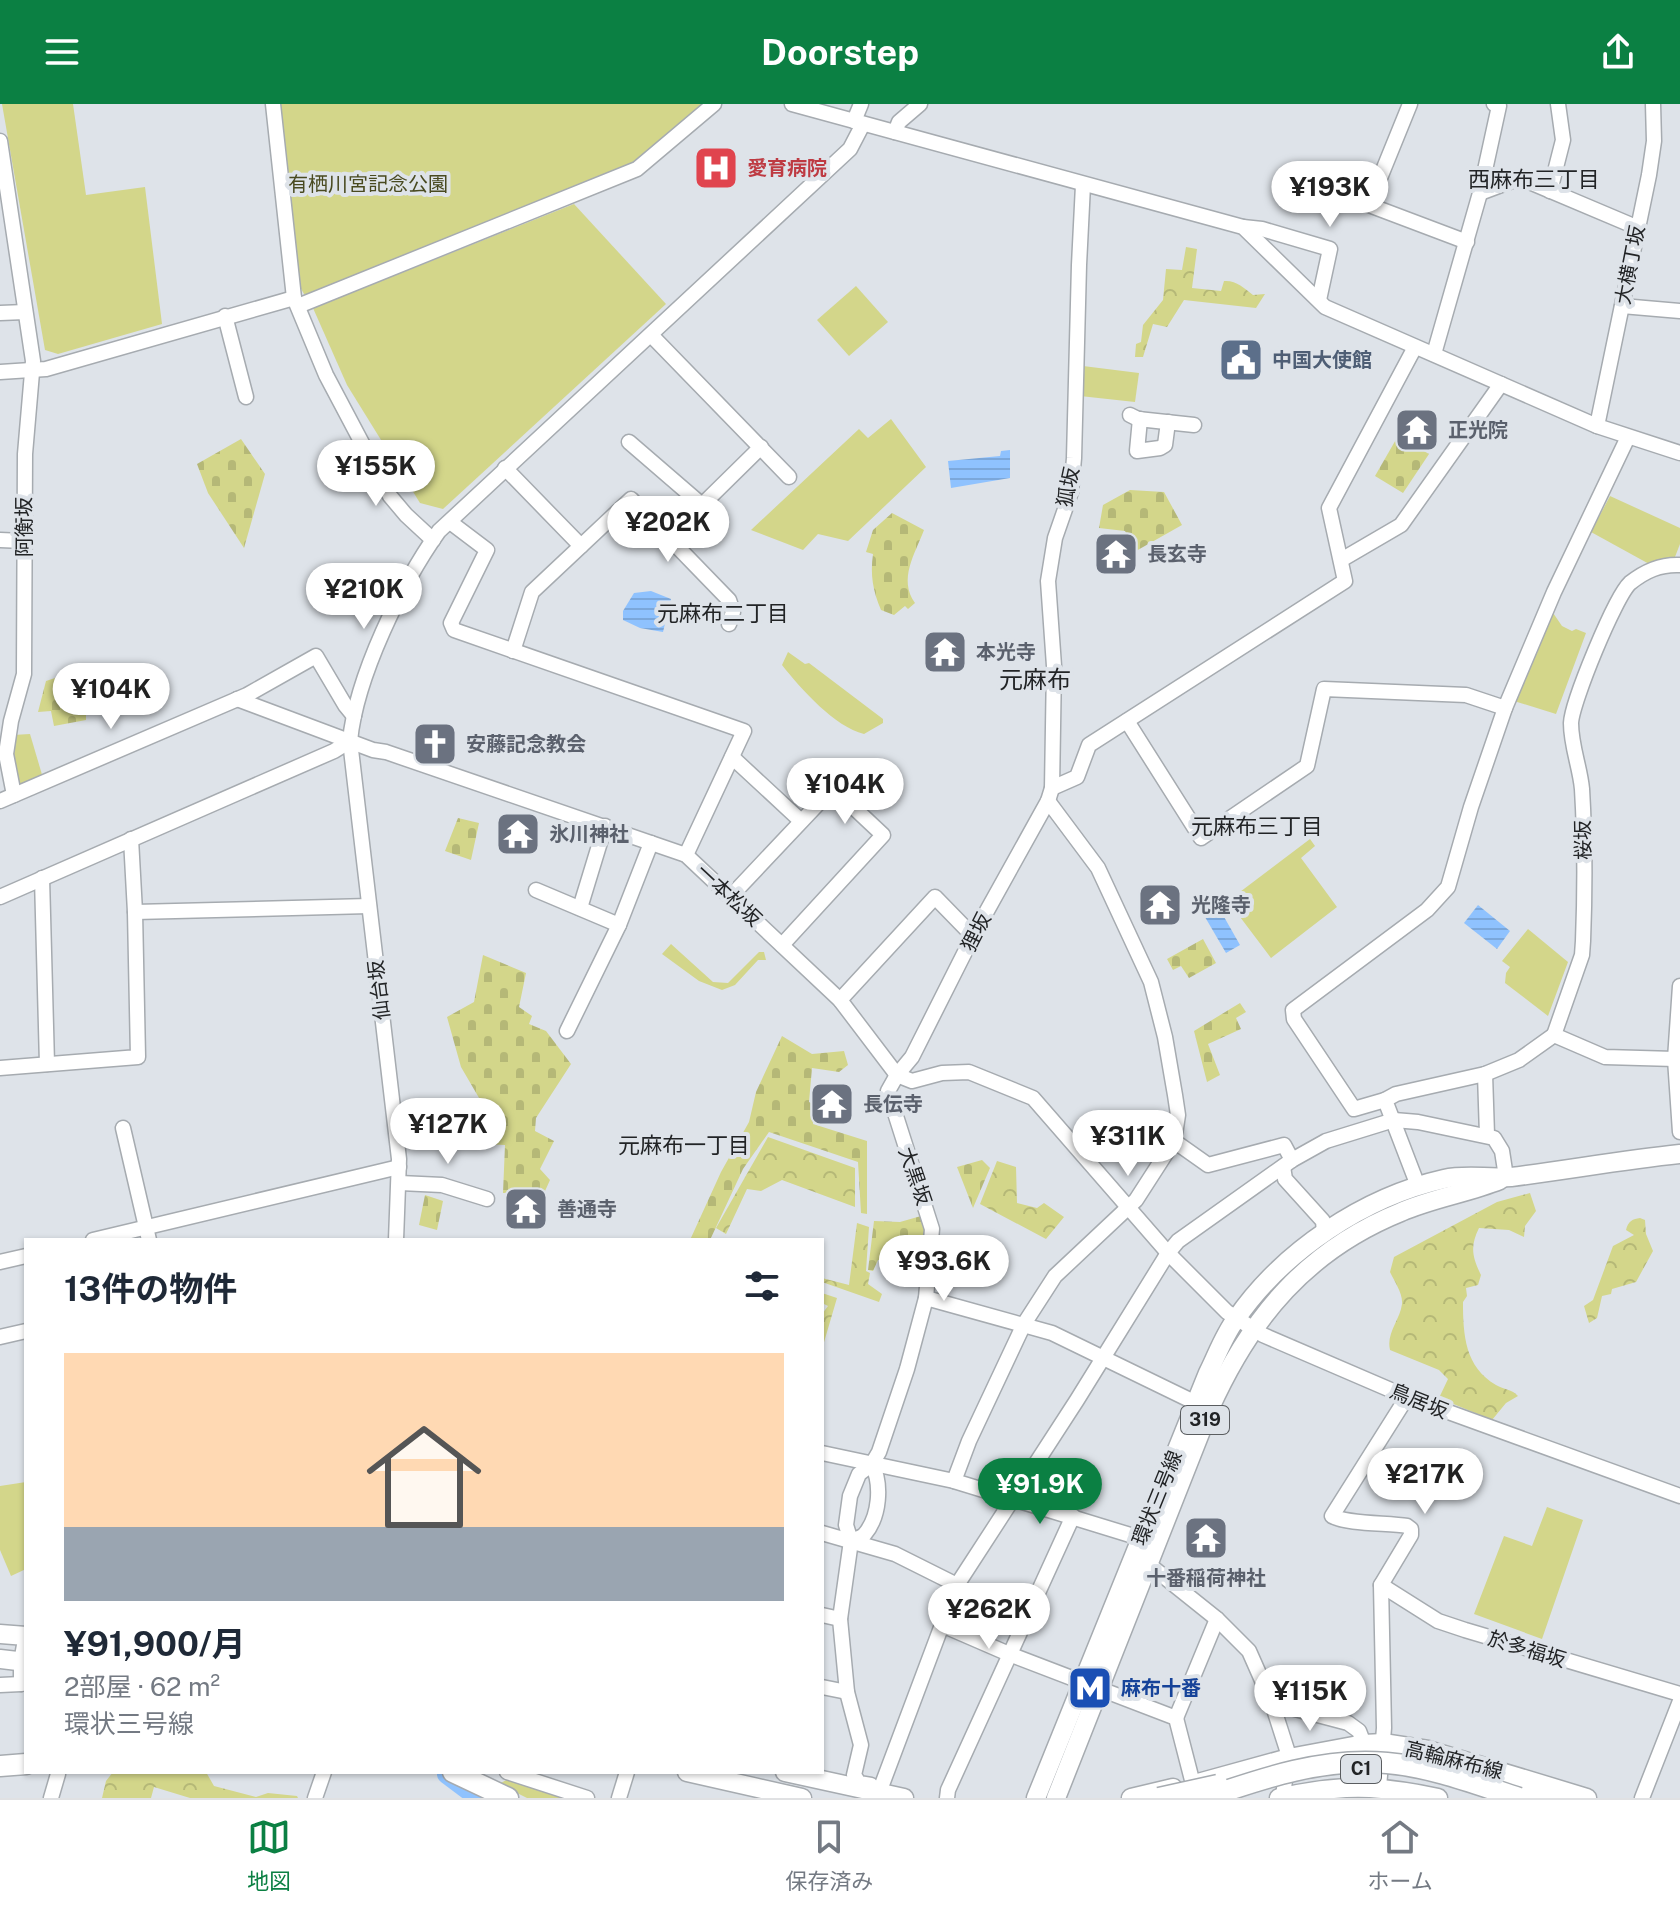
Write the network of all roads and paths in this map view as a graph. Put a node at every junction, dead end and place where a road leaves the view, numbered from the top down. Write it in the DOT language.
graph roads {
  1 [pos="273,104"];
  2 [pos="714,104"];
  3 [pos="792,104"];
  4 [pos="861,104"];
  5 [pos="920,104"];
  6 [pos="1410,104"];
  7 [pos="1494,104"];
  8 [pos="1558,104"];
  9 [pos="1653,104"];
  10 [pos="859,123"];
  11 [pos="895,132"];
  12 [pos="0,141"];
  13 [pos="1083,185"];
  14 [pos="1550,191"];
  15 [pos="1480,193"];
  16 [pos="1243,227"];
  17 [pos="1636,227"];
  18 [pos="1467,242"];
  19 [pos="1319,300"];
  20 [pos="296,302"];
  21 [pos="1622,306"];
  22 [pos="1680,311"];
  23 [pos="25,312"];
  24 [pos="0,313"];
  25 [pos="225,316"];
  26 [pos="652,336"];
  27 [pos="1415,347"];
  28 [pos="1434,354"];
  29 [pos="33,371"];
  30 [pos="0,372"];
  31 [pos="1501,384"];
  32 [pos="246,397"];
  33 [pos="1168,422"];
  34 [pos="1194,425"];
  35 [pos="1597,426"];
  36 [pos="1628,437"];
  37 [pos="629,442"];
  38 [pos="761,447"];
  39 [pos="1680,453"];
  40 [pos="505,468"];
  41 [pos="789,477"];
  42 [pos="450,522"];
  43 [pos="0,540"];
  44 [pos="433,540"];
  45 [pos="23,541"];
  46 [pos="581,546"];
  47 [pos="1341,560"];
  48 [pos="1680,565"];
  49 [pos="729,624"];
  50 [pos="513,651"];
  51 [pos="237,699"];
  52 [pos="1505,708"];
  53 [pos="354,716"];
  54 [pos="1127,721"];
  55 [pos="350,741"];
  56 [pos="732,757"];
  57 [pos="1050,794"];
  58 [pos="14,795"];
  59 [pos="0,801"];
  60 [pos="801,821"];
  61 [pos="605,826"];
  62 [pos="131,839"];
  63 [pos="651,843"];
  64 [pos="686,855"];
  65 [pos="42,878"];
  66 [pos="536,890"];
  67 [pos="731,896"];
  68 [pos="0,897"];
  69 [pos="369,906"];
  70 [pos="580,908"];
  71 [pos="135,912"];
  72 [pos="619,925"];
  73 [pos="973,936"];
  74 [pos="782,945"];
  75 [pos="1680,986"];
  76 [pos="840,1000"];
  77 [pos="567,1031"];
  78 [pos="1554,1035"];
  79 [pos="884,1058"];
  80 [pos="1675,1059"];
  81 [pos="47,1064"];
  82 [pos="0,1068"];
  83 [pos="1485,1074"];
  84 [pos="897,1075"];
  85 [pos="888,1091"];
  86 [pos="1385,1100"];
  87 [pos="1394,1120"];
  88 [pos="123,1128"];
  89 [pos="1680,1132"];
  90 [pos="1487,1135"];
  91 [pos="1174,1141"];
  92 [pos="1680,1154"];
  93 [pos="1288,1163"];
  94 [pos="399,1167"];
  95 [pos="1506,1177"];
  96 [pos="400,1183"];
  97 [pos="1418,1186"];
  98 [pos="487,1199"];
  99 [pos="1127,1207"];
  100 [pos="1324,1232"];
  101 [pos="148,1234"];
  102 [pos="111,1238"];
  103 [pos="396,1238"];
  104 [pos="1168,1253"];
  105 [pos="24,1256"];
  106 [pos="0,1262"];
  107 [pos="926,1298"];
  108 [pos="1244,1323"];
  109 [pos="1024,1324"];
  110 [pos="24,1331"];
  111 [pos="0,1337"];
  112 [pos="1103,1358"];
  113 [pos="1407,1397"];
  114 [pos="1196,1403"];
  115 [pos="824,1453"];
  116 [pos="872,1464"];
  117 [pos="954,1481"];
  118 [pos="1680,1496"];
  119 [pos="1014,1498"];
  120 [pos="1073,1516"];
  121 [pos="824,1534"];
  122 [pos="1140,1538"];
  123 [pos="851,1541"];
  124 [pos="1147,1563"];
  125 [pos="957,1585"];
  126 [pos="1381,1585"];
  127 [pos="824,1615"];
  128 [pos="840,1619"];
  129 [pos="1217,1619"];
  130 [pos="942,1625"];
  131 [pos="0,1634"];
  132 [pos="24,1635"];
  133 [pos="1009,1654"];
  134 [pos="0,1659"];
  135 [pos="24,1662"];
  136 [pos="24,1684"];
  137 [pos="1090,1684"];
  138 [pos="0,1685"];
  139 [pos="824,1687"];
  140 [pos="847,1692"];
  141 [pos="1680,1694"];
  142 [pos="1680,1701"];
  143 [pos="1272,1703"];
  144 [pos="1176,1718"];
  145 [pos="1383,1743"];
  146 [pos="1364,1744"];
  147 [pos="24,1751"];
  148 [pos="0,1753"];
  149 [pos="1289,1758"];
  150 [pos="24,1764"];
  151 [pos="1401,1765"];
  152 [pos="0,1766"];
  153 [pos="1311,1767"];
  154 [pos="58,1774"];
  155 [pos="323,1774"];
  156 [pos="442,1774"];
  157 [pos="457,1774"];
  158 [pos="477,1774"];
  159 [pos="504,1774"];
  160 [pos="514,1774"];
  161 [pos="626,1774"];
  162 [pos="693,1774"];
  163 [pos="793,1774"];
  164 [pos="1063,1778"];
  165 [pos="1376,1778"];
  166 [pos="743,1792"];
  167 [pos="1197,1793"];
  168 [pos="878,1796"];
  169 [pos="51,1798"];
  170 [pos="315,1798"];
  171 [pos="492,1798"];
  172 [pos="508,1798"];
  173 [pos="587,1798"];
  174 [pos="619,1798"];
  175 [pos="802,1798"];
  176 [pos="904,1798"];
  177 [pos="947,1798"];
  178 [pos="1036,1798"];
  179 [pos="1056,1798"];
  180 [pos="1071,1798"];
  181 [pos="1131,1798"];
  182 [pos="1159,1798"];
  183 [pos="1224,1798"];
  184 [pos="1282,1798"];
  185 [pos="1438,1798"];
  186 [pos="1498,1798"];
  187 [pos="1519,1798"];
  188 [pos="1547,1798"];
  189 [pos="1587,1798"];
  190 [pos="1642,1798"];
  1 -- 20 [label="street"];
  2 -- 20 [label="street"];
  3 -- 10 [label="street"];
  4 -- 10 [label="street, 仙台坂"];
  5 -- 11 [label="street"];
  6 -- 18 [label="street"];
  7 -- 15 [label="street"];
  8 -- 14 [label="street"];
  9 -- 17 [label="street, 大横丁坂"];
  10 -- 11 [label="street"];
  10 -- 26 [label="street, 仙台坂"];
  11 -- 13 [label="street"];
  12 -- 23 [label="street, 阿衡坂"];
  13 -- 16 [label="street"];
  13 -- 57 [label="street, 狐坂"];
  14 -- 15 [label="street"];
  14 -- 17 [label="street"];
  15 -- 18 [label="street"];
  16 -- 19 [label="street"];
  16 -- 19 [label="street"];
  17 -- 21 [label="street, 大横丁坂"];
  18 -- 28 [label="street"];
  19 -- 27 [label="street"];
  20 -- 25 [label="street"];
  20 -- 44 [label="street"];
  21 -- 22 [label="street"];
  21 -- 35 [label="street, 大横丁坂"];
  23 -- 24 [label="street"];
  23 -- 29 [label="street, 阿衡坂"];
  25 -- 29 [label="street"];
  25 -- 32 [label="street"];
  26 -- 38 [label="street"];
  26 -- 40 [label="street, 仙台坂"];
  27 -- 28 [label="street"];
  27 -- 47 [label="street"];
  28 -- 31 [label="street"];
  29 -- 30 [label="street"];
  29 -- 45 [label="street, 阿衡坂"];
  31 -- 35 [label="street"];
  31 -- 47 [label="street"];
  33 -- 33 [label="street"];
  33 -- 34 [label="street"];
  35 -- 36 [label="street"];
  36 -- 39 [label="street"];
  36 -- 52 [label="street"];
  37 -- 38 [label="street"];
  38 -- 41 [label="street"];
  40 -- 42 [label="street, 仙台坂"];
  40 -- 46 [label="street"];
  42 -- 44 [label="street, 仙台坂"];
  42 -- 50 [label="street"];
  43 -- 45 [label="street"];
  44 -- 53 [label="street, 仙台坂"];
  45 -- 58 [label="street, 阿衡坂"];
  46 -- 49 [label="street"];
  46 -- 50 [label="street"];
  47 -- 54 [label="street"];
  48 -- 78 [label="street, 桜坂"];
  50 -- 56 [label="street"];
  51 -- 53 [label="street"];
  51 -- 55 [label="street, 一本松坂"];
  51 -- 58 [label="street"];
  52 -- 54 [label="street"];
  52 -- 86 [label="street"];
  53 -- 55 [label="street, 仙台坂"];
  54 -- 57 [label="street"];
  55 -- 61 [label="street, 一本松坂"];
  55 -- 62 [label="street"];
  55 -- 69 [label="street, 仙台坂"];
  56 -- 60 [label="street"];
  56 -- 64 [label="street"];
  57 -- 73 [label="street, 狸坂"];
  57 -- 91 [label="street"];
  58 -- 59 [label="street"];
  60 -- 67 [label="street"];
  60 -- 74 [label="street"];
  61 -- 63 [label="street, 一本松坂"];
  61 -- 70 [label="street"];
  62 -- 65 [label="street"];
  62 -- 71 [label="street"];
  63 -- 64 [label="street, 一本松坂"];
  63 -- 72 [label="street"];
  64 -- 67 [label="street, 一本松坂"];
  65 -- 68 [label="street"];
  65 -- 81 [label="street"];
  66 -- 70 [label="street"];
  67 -- 74 [label="street, 一本松坂"];
  69 -- 71 [label="street"];
  69 -- 94 [label="street, 仙台坂"];
  70 -- 72 [label="street"];
  71 -- 81 [label="street"];
  72 -- 77 [label="street"];
  73 -- 76 [label="street"];
  73 -- 84 [label="street, 狸坂"];
  74 -- 76 [label="street, 一本松坂"];
  75 -- 80 [label="street"];
  76 -- 79 [label="street, 一本松坂"];
  78 -- 80 [label="street"];
  78 -- 83 [label="street"];
  79 -- 84 [label="street, 一本松坂"];
  79 -- 85 [label="street, 大黒坂"];
  80 -- 89 [label="street"];
  81 -- 82 [label="street"];
  83 -- 86 [label="street"];
  83 -- 90 [label="street"];
  84 -- 85 [label="street"];
  84 -- 99 [label="street, 鳥居坂"];
  85 -- 107 [label="street, 大黒坂"];
  86 -- 87 [label="street"];
  87 -- 90 [label="street"];
  87 -- 93 [label="street"];
  87 -- 97 [label="street"];
  88 -- 101 [label="street"];
  90 -- 95 [label="street"];
  91 -- 93 [label="street"];
  91 -- 99 [label="street"];
  92 -- 95 [label="main road, 環状三号線 / 319"];
  93 -- 100 [label="street"];
  93 -- 104 [label="street"];
  94 -- 96 [label="street, 仙台坂"];
  94 -- 101 [label="street"];
  95 -- 97 [label="main road, 環状三号線 / 319"];
  95 -- 108 [label="main road, 環状三号線 / 319"];
  96 -- 98 [label="street"];
  96 -- 103 [label="street, 仙台坂"];
  97 -- 100 [label="main road, 環状三号線 / 319"];
  99 -- 104 [label="street, 鳥居坂"];
  99 -- 109 [label="street"];
  100 -- 108 [label="main road, 環状三号線 / 319"];
  101 -- 102 [label="street"];
  104 -- 108 [label="street, 鳥居坂"];
  104 -- 112 [label="street"];
  105 -- 106 [label="street"];
  107 -- 109 [label="street"];
  107 -- 116 [label="street, 大黒坂"];
  108 -- 113 [label="street, 鳥居坂"];
  108 -- 114 [label="main road, 環状三号線 / 319"];
  108 -- 124 [label="main road, 環状三号線 / 319"];
  109 -- 112 [label="street"];
  109 -- 117 [label="street"];
  110 -- 111 [label="street"];
  112 -- 114 [label="street"];
  112 -- 119 [label="street"];
  113 -- 118 [label="street, 鳥居坂"];
  113 -- 126 [label="street"];
  114 -- 122 [label="main road, 環状三号線 / 319"];
  115 -- 116 [label="street"];
  116 -- 117 [label="street"];
  116 -- 123 [label="street, 大黒坂"];
  116 -- 123 [label="street"];
  117 -- 119 [label="street"];
  119 -- 120 [label="street"];
  119 -- 125 [label="street"];
  120 -- 122 [label="street"];
  120 -- 133 [label="street"];
  121 -- 123 [label="street"];
  122 -- 124 [label="street"];
  122 -- 137 [label="main road, 環状三号線 / 319"];
  123 -- 125 [label="street"];
  123 -- 128 [label="street, 大黒坂"];
  124 -- 129 [label="street"];
  124 -- 137 [label="main road, 環状三号線 / 319"];
  125 -- 130 [label="street"];
  126 -- 141 [label="street, 於多福坂"];
  126 -- 145 [label="street"];
  127 -- 128 [label="street"];
  128 -- 140 [label="street, 大黒坂"];
  129 -- 143 [label="street"];
  129 -- 144 [label="street"];
  130 -- 133 [label="street"];
  130 -- 168 [label="street"];
  131 -- 132 [label="main road"];
  133 -- 137 [label="street"];
  133 -- 177 [label="street"];
  134 -- 135 [label="main road"];
  135 -- 136 [label="street"];
  136 -- 138 [label="street"];
  137 -- 144 [label="street"];
  137 -- 164 [label="main road, 環状三号線 / 319"];
  137 -- 178 [label="main road, 環状三号線 / 319"];
  139 -- 140 [label="street"];
  140 -- 168 [label="street, 大黒坂"];
  142 -- 190 [label="street"];
  143 -- 146 [label="street"];
  143 -- 149 [label="street"];
  144 -- 167 [label="street"];
  145 -- 146 [label="main road, 高輪麻布線"];
  145 -- 165 [label="street"];
  145 -- 189 [label="main road, 高輪麻布線"];
  146 -- 149 [label="main road, 高輪麻布線"];
  147 -- 148 [label="highway"];
  149 -- 167 [label="main road, 高輪麻布線"];
  149 -- 184 [label="street"];
  150 -- 152 [label="highway"];
  151 -- 153 [label="highway, C1, bridge"];
  151 -- 187 [label="highway, C1, bridge"];
  151 -- 188 [label="highway, bridge"];
  153 -- 167 [label="highway, C1, bridge"];
  153 -- 182 [label="highway, bridge"];
  154 -- 169 [label="street"];
  155 -- 170 [label="street"];
  156 -- 171 [label="highway"];
  157 -- 172 [label="highway"];
  158 -- 159 [label="street"];
  160 -- 173 [label="street"];
  161 -- 174 [label="street"];
  162 -- 166 [label="main road"];
  163 -- 168 [label="main road"];
  164 -- 179 [label="main road, 環状三号線 / 319"];
  164 -- 180 [label="main road"];
  165 -- 167 [label="highway, bridge"];
  165 -- 183 [label="highway, C1"];
  165 -- 184 [label="main road, 高輪麻布線"];
  165 -- 185 [label="main road, 高輪麻布線"];
  165 -- 186 [label="highway, C1"];
  166 -- 175 [label="main road"];
  167 -- 181 [label="main road, 高輪麻布線"];
  168 -- 176 [label="main road"];
}
